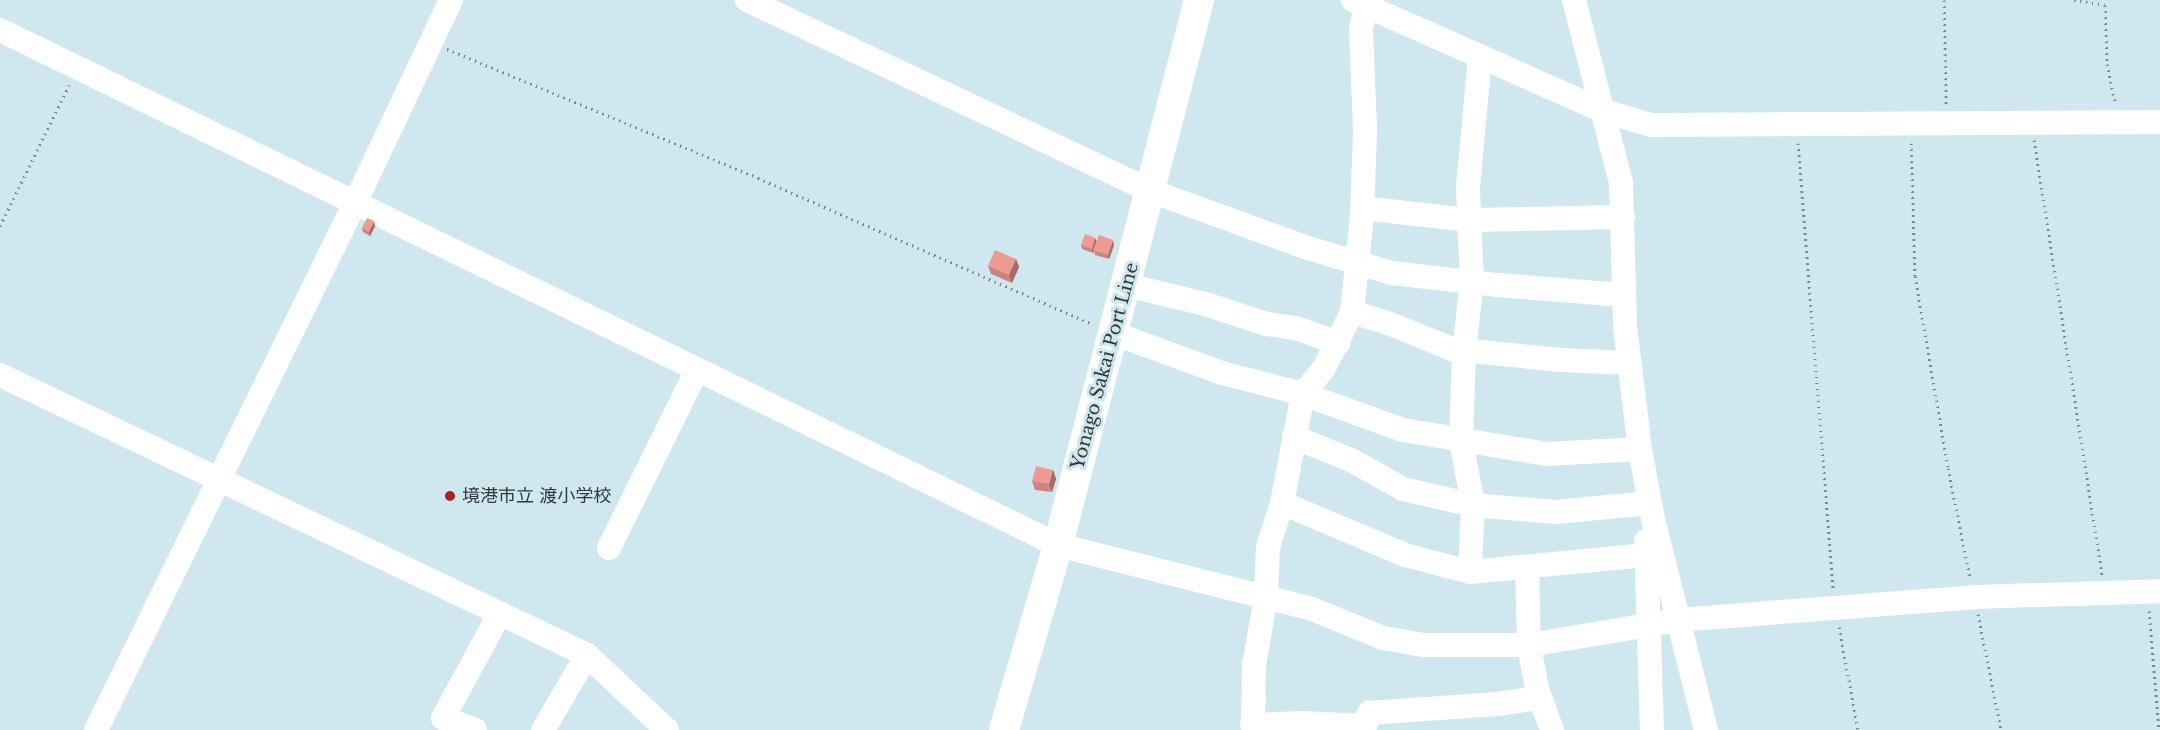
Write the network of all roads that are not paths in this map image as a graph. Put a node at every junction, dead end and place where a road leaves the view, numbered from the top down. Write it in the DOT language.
graph roads {
  1 [pos="451,0"];
  2 [pos="747,0"];
  3 [pos="1199,0"];
  4 [pos="1574,0"];
  5 [pos="1360,3"];
  6 [pos="0,30"];
  7 [pos="1479,56"];
  8 [pos="1604,111"];
  9 [pos="2160,122"];
  10 [pos="1151,191"];
  11 [pos="355,202"];
  12 [pos="1363,208"];
  13 [pos="1623,217"];
  14 [pos="1469,220"];
  15 [pos="1357,263"];
  16 [pos="1472,280"];
  17 [pos="1126,285"];
  18 [pos="1623,295"];
  19 [pos="1352,312"];
  20 [pos="1113,333"];
  21 [pos="1338,342"];
  22 [pos="1464,351"];
  23 [pos="1629,363"];
  24 [pos="697,370"];
  25 [pos="0,375"];
  26 [pos="1303,394"];
  27 [pos="1294,437"];
  28 [pos="1461,440"];
  29 [pos="1640,449"];
  30 [pos="219,478"];
  31 [pos="1282,503"];
  32 [pos="1473,505"];
  33 [pos="1651,511"];
  34 [pos="1058,545"];
  35 [pos="609,548"];
  36 [pos="1646,555"];
  37 [pos="1527,567"];
  38 [pos="1470,572"];
  39 [pos="2153,591"];
  40 [pos="1266,596"];
  41 [pos="500,613"];
  42 [pos="1678,620"];
  43 [pos="1649,625"];
  44 [pos="1529,645"];
  45 [pos="587,655"];
  46 [pos="1540,698"];
  47 [pos="1253,727"];
  48 [pos="96,730"];
  49 [pos="475,730"];
  50 [pos="543,730"];
  51 [pos="667,730"];
  52 [pos="1004,730"];
  53 [pos="1552,730"];
  54 [pos="1652,730"];
  55 [pos="1706,730"];
  1 -- 11 [label="street"];
  2 -- 10 [label="street"];
  3 -- 10 [label="main road, Yonago Sakai Port Line"];
  4 -- 8 [label="street"];
  5 -- 7 [label="street"];
  5 -- 12 [label="street"];
  6 -- 11 [label="street"];
  7 -- 8 [label="street"];
  7 -- 14 [label="street"];
  8 -- 9 [label="street"];
  8 -- 13 [label="street"];
  10 -- 15 [label="street"];
  10 -- 17 [label="main road, Yonago Sakai Port Line"];
  11 -- 24 [label="street"];
  11 -- 30 [label="street"];
  12 -- 14 [label="street"];
  12 -- 15 [label="street"];
  13 -- 14 [label="street"];
  13 -- 18 [label="street"];
  14 -- 16 [label="street"];
  15 -- 16 [label="street"];
  15 -- 19 [label="street"];
  16 -- 18 [label="street"];
  16 -- 22 [label="street"];
  17 -- 20 [label="main road, Yonago Sakai Port Line"];
  17 -- 21 [label="street"];
  18 -- 23 [label="street"];
  19 -- 21 [label="street"];
  19 -- 22 [label="street"];
  20 -- 26 [label="street"];
  20 -- 34 [label="main road, Yonago Sakai Port Line"];
  21 -- 26 [label="street"];
  22 -- 23 [label="street"];
  22 -- 28 [label="street"];
  23 -- 29 [label="street"];
  24 -- 34 [label="street"];
  24 -- 35 [label="street"];
  25 -- 30 [label="street"];
  26 -- 27 [label="street"];
  26 -- 28 [label="street"];
  27 -- 31 [label="street"];
  27 -- 32 [label="street"];
  28 -- 29 [label="street"];
  28 -- 32 [label="street"];
  29 -- 33 [label="street"];
  30 -- 41 [label="street"];
  30 -- 48 [label="street"];
  31 -- 38 [label="street"];
  31 -- 40 [label="street"];
  32 -- 33 [label="street"];
  32 -- 38 [label="street"];
  33 -- 36 [label="street"];
  33 -- 42 [label="street"];
  34 -- 40 [label="street"];
  34 -- 52 [label="main road, Yonago Sakai Port Line"];
  36 -- 37 [label="street"];
  36 -- 43 [label="street"];
  37 -- 38 [label="street"];
  37 -- 44 [label="street"];
  39 -- 42 [label="street"];
  40 -- 44 [label="street"];
  40 -- 47 [label="street"];
  41 -- 45 [label="street"];
  41 -- 49 [label="street"];
  42 -- 43 [label="street"];
  42 -- 55 [label="street"];
  43 -- 44 [label="street"];
  43 -- 54 [label="street"];
  44 -- 46 [label="street"];
  45 -- 50 [label="street"];
  45 -- 51 [label="street"];
  46 -- 47 [label="street"];
  46 -- 53 [label="street"];
}
